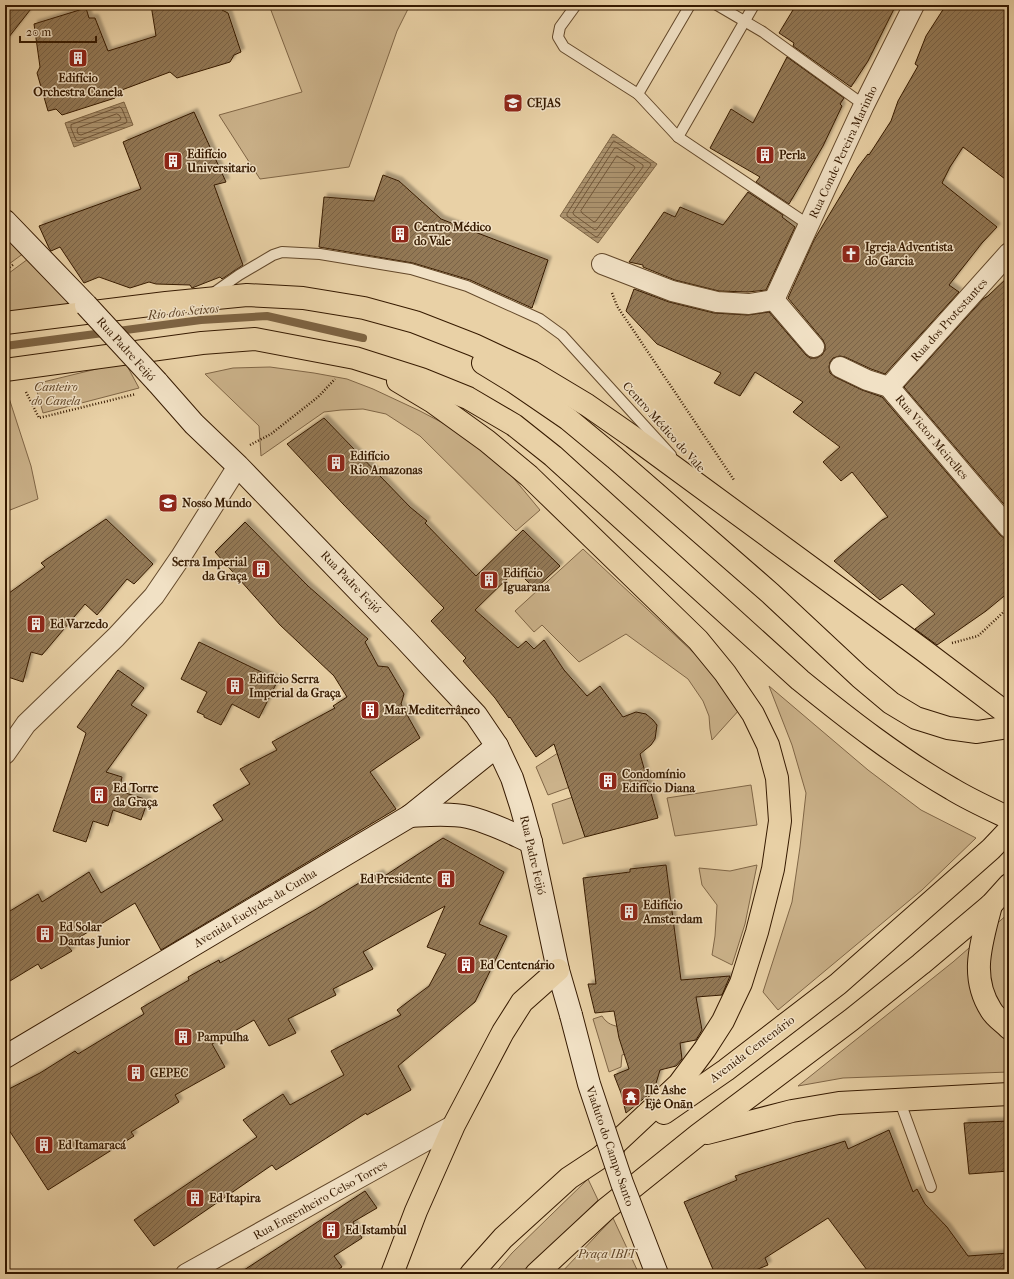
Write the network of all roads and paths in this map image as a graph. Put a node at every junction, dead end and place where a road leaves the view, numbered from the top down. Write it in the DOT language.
graph roads {
  1 [pos="576,5"];
  2 [pos="690,5"];
  3 [pos="716,5"];
  4 [pos="754,5"];
  5 [pos="914,5"];
  6 [pos="744,21"];
  7 [pos="638,94"];
  8 [pos="864,105"];
  9 [pos="678,137"];
  10 [pos="5,221"];
  11 [pos="809,225"];
  12 [pos="1009,253"];
  13 [pos="602,264"];
  14 [pos="203,300"];
  15 [pos="774,300"];
  16 [pos="415,322"];
  17 [pos="5,324"];
  18 [pos="814,347"];
  19 [pos="361,360"];
  20 [pos="840,367"];
  21 [pos="10,369"];
  22 [pos="159,385"];
  23 [pos="889,386"];
  24 [pos="713,449"];
  25 [pos="233,461"];
  26 [pos="701,487"];
  27 [pos="1009,528"];
  28 [pos="1009,607"];
  29 [pos="978,636"];
  30 [pos="1009,715"];
  31 [pos="1009,727"];
  32 [pos="497,746"];
  33 [pos="5,754"];
  34 [pos="410,816"];
  35 [pos="1009,818"];
  36 [pos="1009,830"];
  37 [pos="531,842"];
  38 [pos="1009,884"];
  39 [pos="991,905"];
  40 [pos="558,970"];
  41 [pos="571,1015"];
  42 [pos="1009,1028"];
  43 [pos="5,1058"];
  44 [pos="1009,1094"];
  45 [pos="899,1099"];
  46 [pos="454,1126"];
  47 [pos="698,1135"];
  48 [pos="601,1157"];
  49 [pos="931,1187"];
  50 [pos="186,1274"];
  51 [pos="392,1274"];
  52 [pos="471,1274"];
  53 [pos="536,1274"];
  54 [pos="656,1274"];
  1 -- 7 [label="lane"];
  2 -- 7 [label="lane"];
  3 -- 6 [label="lane"];
  4 -- 6 [label="lane"];
  5 -- 8 [label="street, Rua Conde Pereira Marinho"];
  6 -- 8 [label="lane"];
  6 -- 9 [label="lane"];
  7 -- 9 [label="lane"];
  8 -- 11 [label="street, Rua Conde Pereira Marinho"];
  9 -- 11 [label="lane"];
  10 -- 22 [label="main road, Rua Padre Feijó, bridge"];
  11 -- 15 [label="street, Rua Conde Pereira Marinho"];
  12 -- 23 [label="street, Rua dos Protestantes"];
  13 -- 15 [label="street"];
  13 -- 24 [label="path"];
  14 -- 16 [label="main road"];
  14 -- 17 [label="main road"];
  14 -- 26 [label="lane, Centro Médico do Vale"];
  15 -- 18 [label="street"];
  16 -- 26 [label="main road"];
  16 -- 31 [label="main road"];
  19 -- 21 [label="main road"];
  19 -- 25 [label="path"];
  19 -- 35 [label="main road"];
  19 -- 48 [label="main road"];
  20 -- 23 [label="street, Rua Victor Meirelles"];
  21 -- 22 [label="path"];
  22 -- 25 [label="main road, Rua Padre Feijó"];
  23 -- 27 [label="street, Rua Victor Meirelles"];
  25 -- 32 [label="main road, Rua Padre Feijó"];
  25 -- 33 [label="street"];
  26 -- 30 [label="main road"];
  28 -- 29 [label="path"];
  32 -- 34 [label="main road, Avenida Euclydes da Cunha"];
  32 -- 37 [label="main road, Rua Padre Feijó"];
  34 -- 37 [label="main road"];
  34 -- 43 [label="main road, Avenida Euclydes da Cunha"];
  36 -- 48 [label="main road, Avenida Centenário"];
  37 -- 40 [label="main road, Rua Padre Feijó"];
  38 -- 39 [label="main road"];
  39 -- 42 [label="main road"];
  39 -- 47 [label="main road"];
  40 -- 41 [label="main road, Rua Padre Feijó"];
  40 -- 46 [label="main road"];
  41 -- 54 [label="main road, Viaduto do Campo Santo, bridge"];
  44 -- 45 [label="main road"];
  45 -- 47 [label="main road"];
  45 -- 49 [label="lane"];
  46 -- 50 [label="street, Rua Engenheiro Celso Torres"];
  46 -- 51 [label="main road"];
  47 -- 53 [label="main road"];
  48 -- 52 [label="main road, Avenida Centenário"];
}
